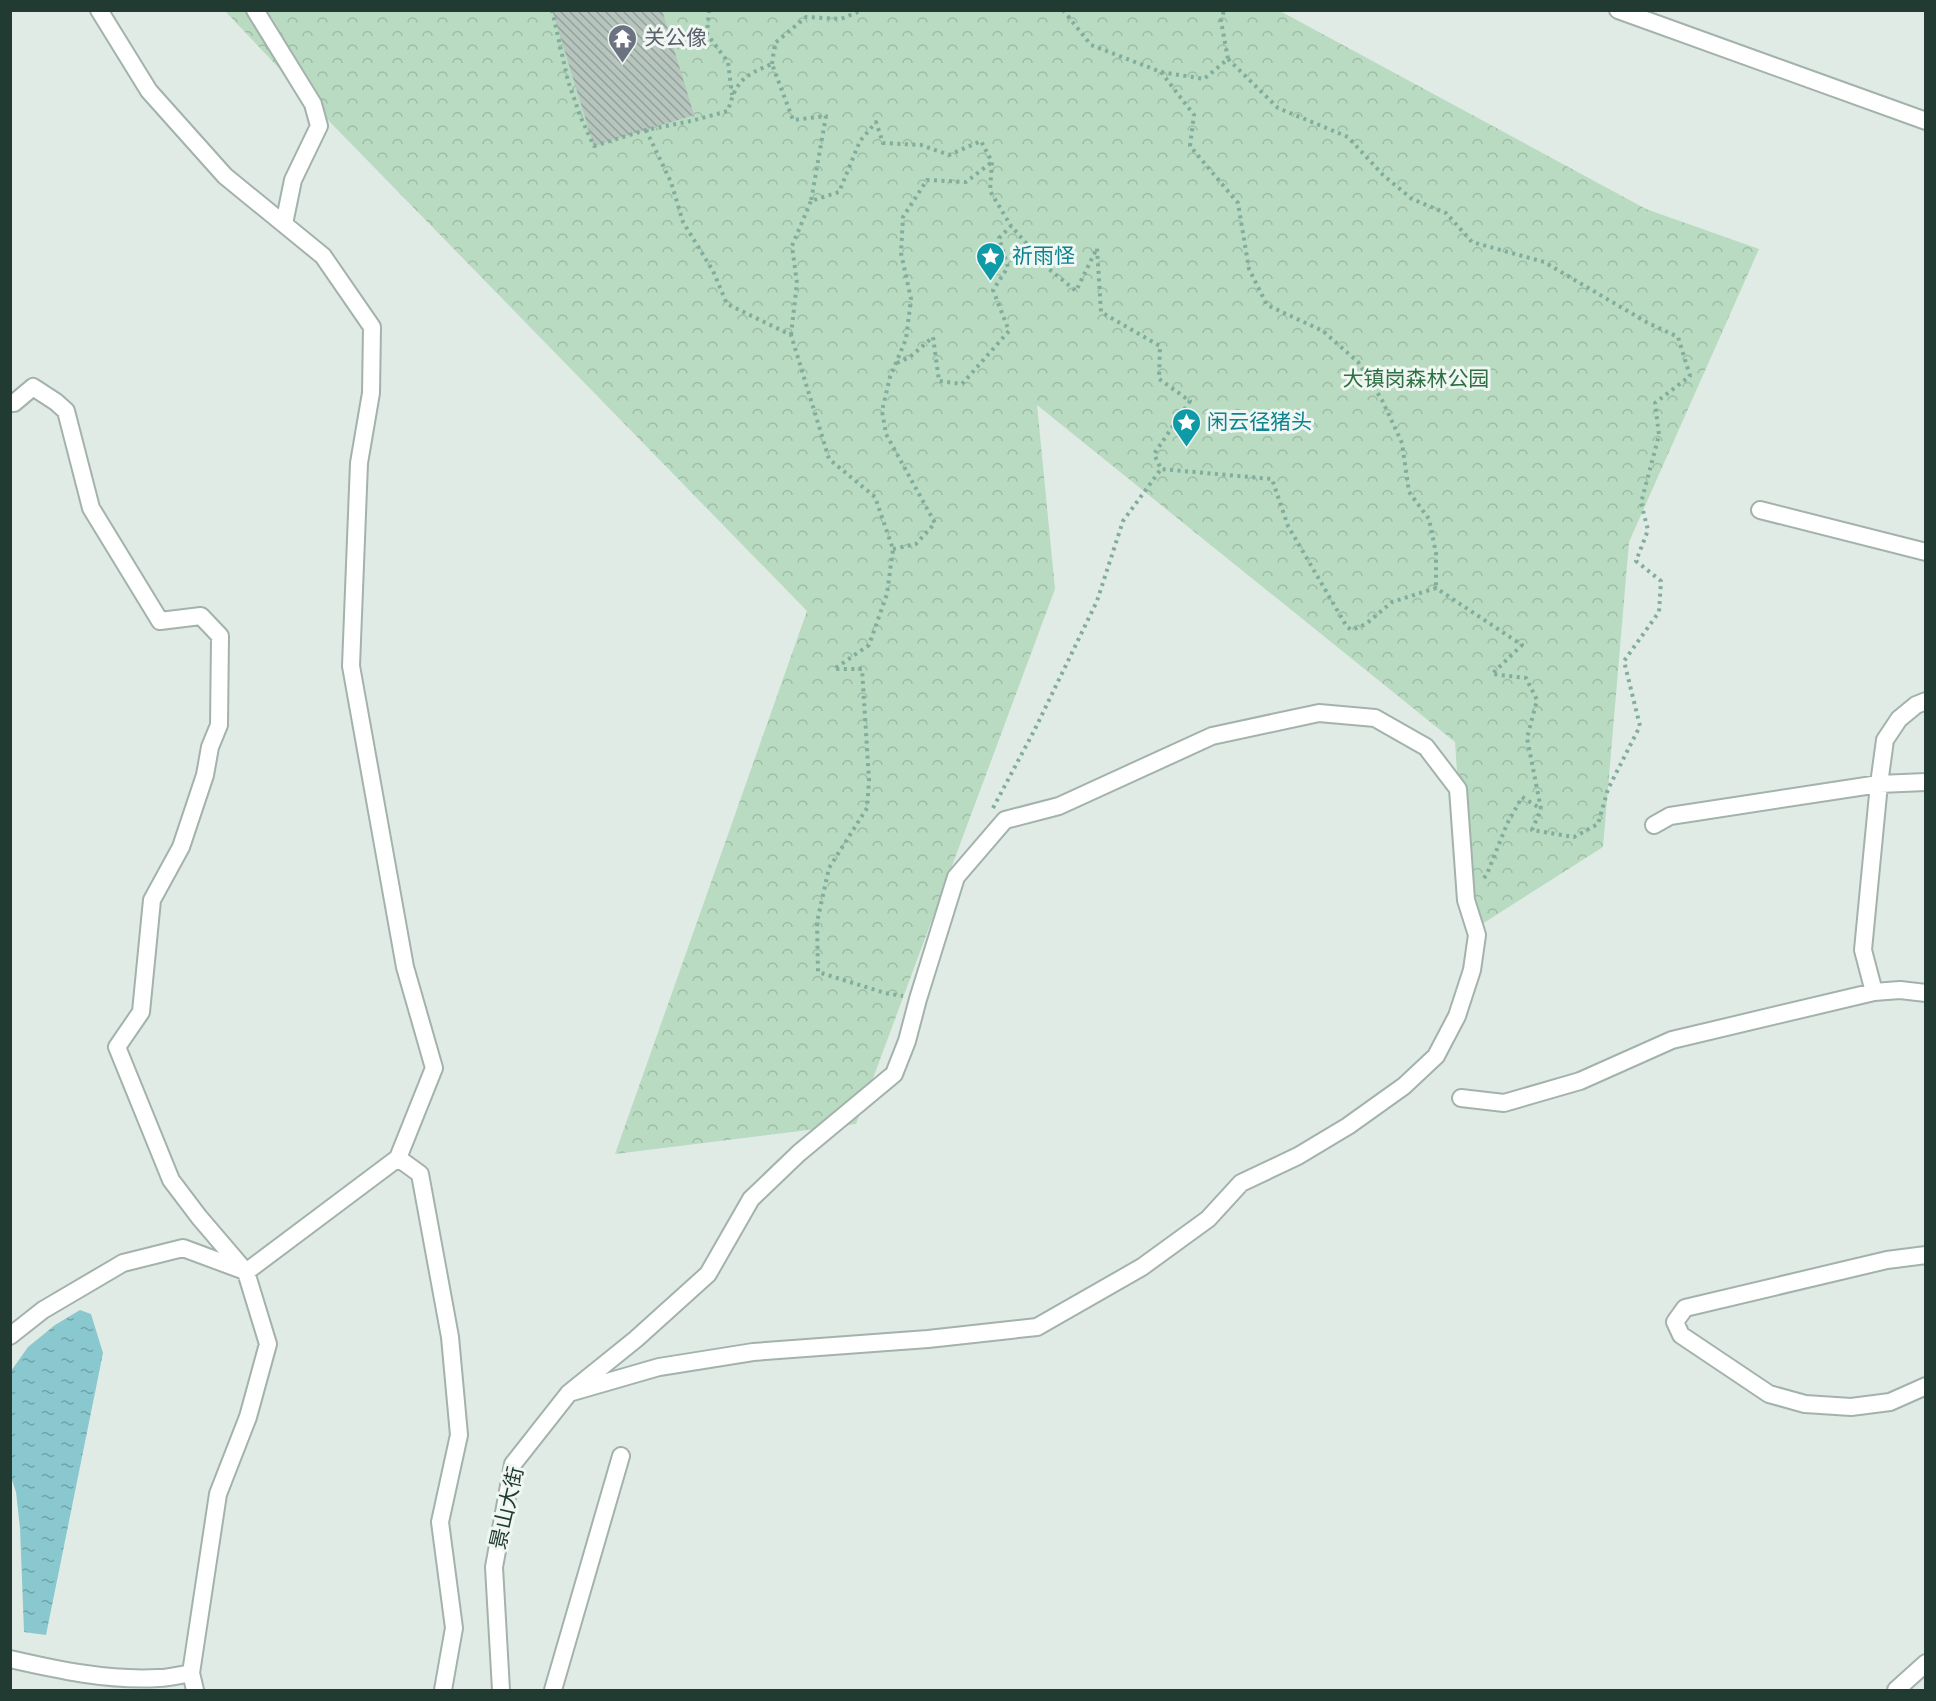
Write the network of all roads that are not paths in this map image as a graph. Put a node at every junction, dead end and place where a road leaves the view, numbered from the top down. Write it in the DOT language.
graph roads {
  1 [pos="99,10"];
  2 [pos="255,10"];
  3 [pos="1618,10"];
  4 [pos="1926,121"];
  5 [pos="284,224"];
  6 [pos="10,404"];
  7 [pos="1760,510"];
  8 [pos="1926,552"];
  9 [pos="1926,701"];
  10 [pos="1926,782"];
  11 [pos="1879,784"];
  12 [pos="1654,825"];
  13 [pos="1874,992"];
  14 [pos="1926,993"];
  15 [pos="1461,1098"];
  16 [pos="398,1158"];
  17 [pos="1926,1255"];
  18 [pos="246,1272"];
  19 [pos="10,1336"];
  20 [pos="1926,1386"];
  21 [pos="569,1393"];
  22 [pos="621,1456"];
  23 [pos="10,1659"];
  24 [pos="1924,1667"];
  25 [pos="191,1673"];
  26 [pos="195,1690"];
  27 [pos="443,1690"];
  28 [pos="501,1690"];
  29 [pos="553,1690"];
  30 [pos="1896,1690"];
  1 -- 5 [label="street"];
  2 -- 5 [label="street"];
  3 -- 4 [label="street"];
  5 -- 16 [label="street"];
  6 -- 18 [label="street"];
  7 -- 8 [label="street"];
  9 -- 11 [label="street"];
  10 -- 11 [label="street"];
  11 -- 12 [label="street"];
  11 -- 13 [label="street"];
  13 -- 14 [label="street"];
  13 -- 15 [label="street"];
  16 -- 18 [label="street"];
  16 -- 27 [label="street"];
  17 -- 20 [label="street"];
  18 -- 19 [label="street"];
  18 -- 25 [label="street"];
  21 -- 21 [label="street, 景山大街"];
  21 -- 28 [label="street, 景山大街"];
  22 -- 29 [label="street"];
  23 -- 25 [label="street"];
  24 -- 30 [label="street"];
  25 -- 26 [label="street"];
}
